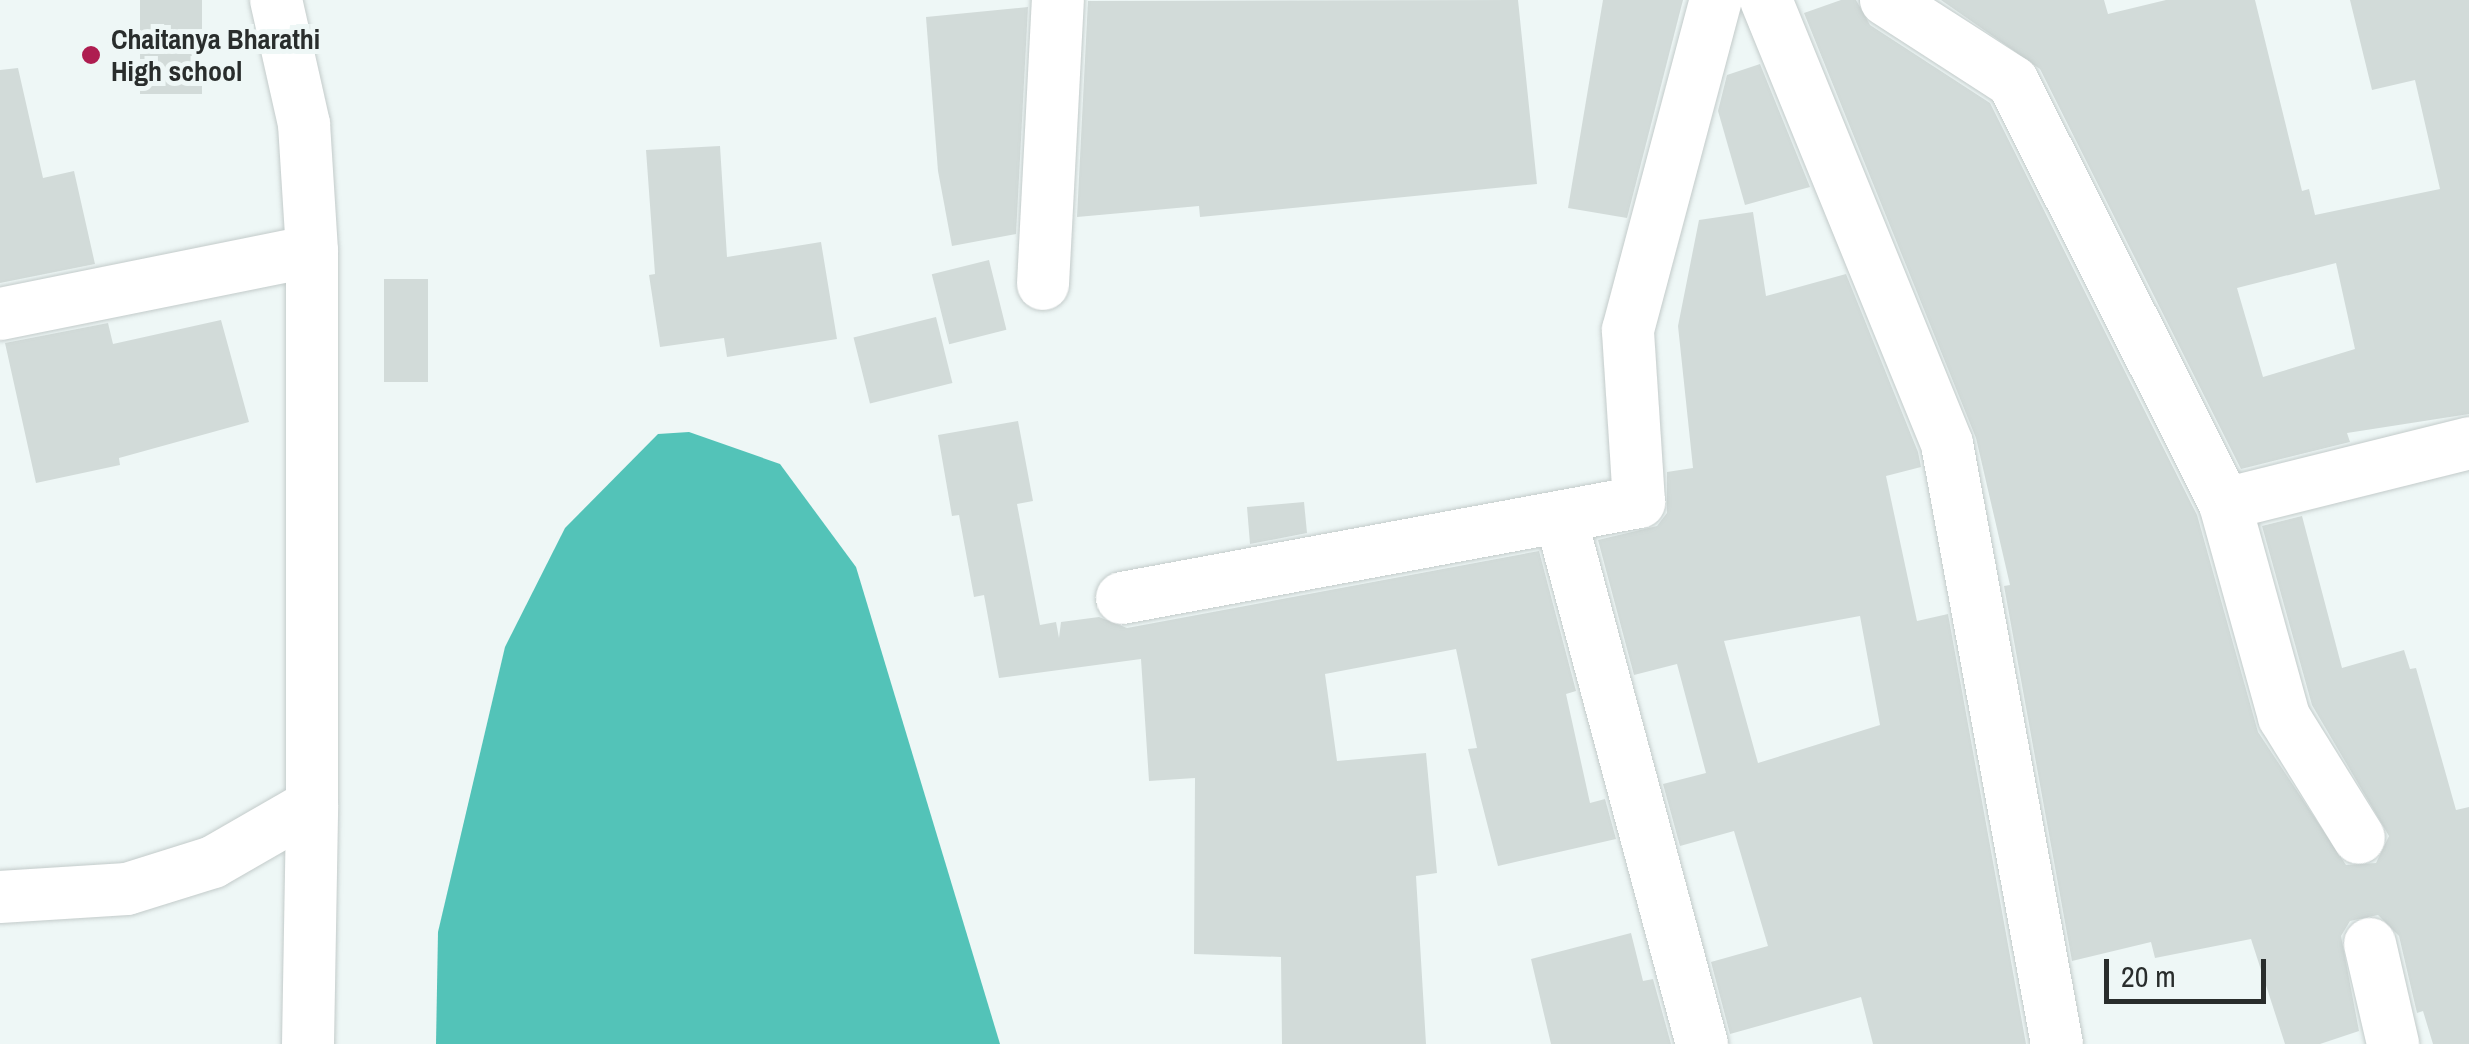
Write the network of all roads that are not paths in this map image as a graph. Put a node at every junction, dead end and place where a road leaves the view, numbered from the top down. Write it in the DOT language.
graph roads {
  1 [pos="276,0"];
  2 [pos="1058,0"];
  3 [pos="1716,0"];
  4 [pos="1766,0"];
  5 [pos="1886,0"];
  6 [pos="312,252"];
  7 [pos="1044,284"];
  8 [pos="0,314"];
  9 [pos="2469,443"];
  10 [pos="2225,504"];
  11 [pos="1561,519"];
  12 [pos="1122,598"];
  13 [pos="312,805"];
  14 [pos="2359,838"];
  15 [pos="0,897"];
  16 [pos="2370,944"];
  17 [pos="308,1044"];
  18 [pos="1702,1044"];
  19 [pos="2057,1044"];
  20 [pos="2393,1044"];
  1 -- 6 [label="street"];
  2 -- 7 [label="street"];
  3 -- 11 [label="street"];
  4 -- 19 [label="street"];
  5 -- 10 [label="street"];
  6 -- 8 [label="street"];
  6 -- 13 [label="street"];
  9 -- 10 [label="street"];
  10 -- 14 [label="street"];
  11 -- 12 [label="street"];
  11 -- 18 [label="street"];
  13 -- 15 [label="street"];
  13 -- 17 [label="street"];
  16 -- 20 [label="street"];
}
